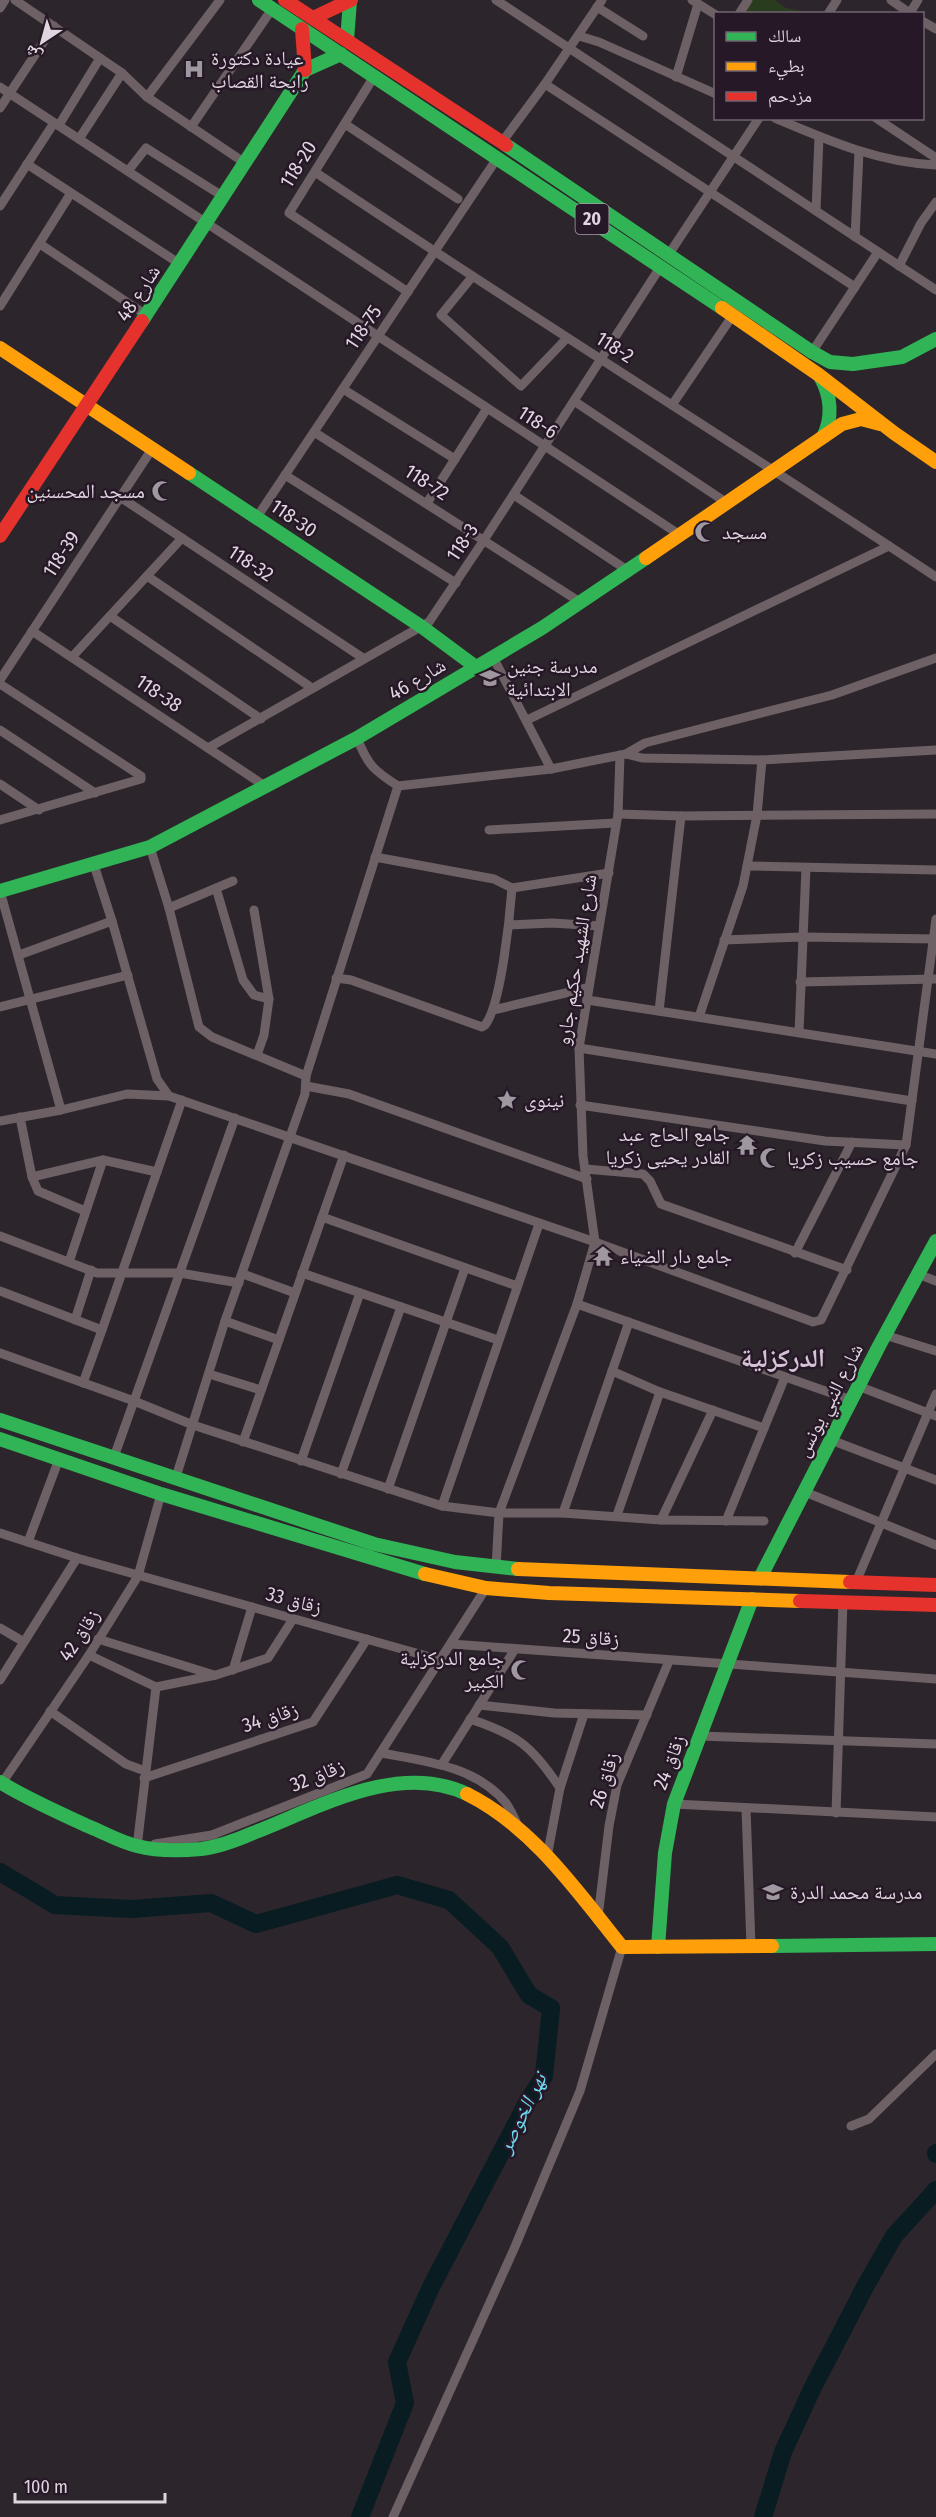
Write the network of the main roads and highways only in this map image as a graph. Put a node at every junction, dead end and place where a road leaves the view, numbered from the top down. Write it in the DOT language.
graph roads {
  1 [pos="258,0"];
  2 [pos="285,0"];
  3 [pos="350,1"];
  4 [pos="313,18"];
  5 [pos="302,29"];
  6 [pos="347,40"];
  7 [pos="341,54"];
  8 [pos="305,70"];
  9 [pos="665,260"];
  10 [pos="936,339"];
  11 [pos="0,348"];
  12 [pos="819,375"];
  13 [pos="87,406"];
  14 [pos="894,433"];
  15 [pos="823,437"];
  16 [pos="936,462"];
  17 [pos="0,536"];
  18 [pos="476,667"];
  19 [pos="0,891"];
  20 [pos="936,1241"];
  21 [pos="0,1420"];
  22 [pos="0,1439"];
  23 [pos="760,1578"];
  24 [pos="936,1585"];
  25 [pos="752,1599"];
  26 [pos="936,1605"];
  27 [pos="1,1782"];
  28 [pos="936,1944"];
  29 [pos="658,1947"];
  1 -- 5 [label="main road"];
  2 -- 4 [label="main road"];
  3 -- 4 [label="main road"];
  3 -- 6 [label="main road"];
  4 -- 6 [label="main road, 20"];
  5 -- 7 [label="main road, 20"];
  5 -- 8 [label="main road"];
  6 -- 9 [label="main road, 20"];
  7 -- 8 [label="main road"];
  7 -- 9 [label="main road, 20"];
  8 -- 13 [label="main road, شارع 48"];
  9 -- 10 [label="main road, 20"];
  9 -- 12 [label="main road, 20"];
  11 -- 13 [label="main road, 118-30"];
  12 -- 14 [label="main road, 20"];
  12 -- 15 [label="main road"];
  13 -- 17 [label="main road, شارع 48"];
  13 -- 18 [label="main road, 118-30"];
  14 -- 15 [label="main road, شارع 46"];
  14 -- 16 [label="main road"];
  15 -- 18 [label="main road, شارع 46"];
  18 -- 19 [label="main road, شارع 46"];
  20 -- 23 [label="main road, شارع النبي يونس"];
  21 -- 23 [label="main road"];
  22 -- 25 [label="main road"];
  23 -- 24 [label="main road"];
  25 -- 26 [label="main road"];
  25 -- 29 [label="main road, زقاق 24"];
  27 -- 29 [label="main road"];
  28 -- 29 [label="main road"];
}
